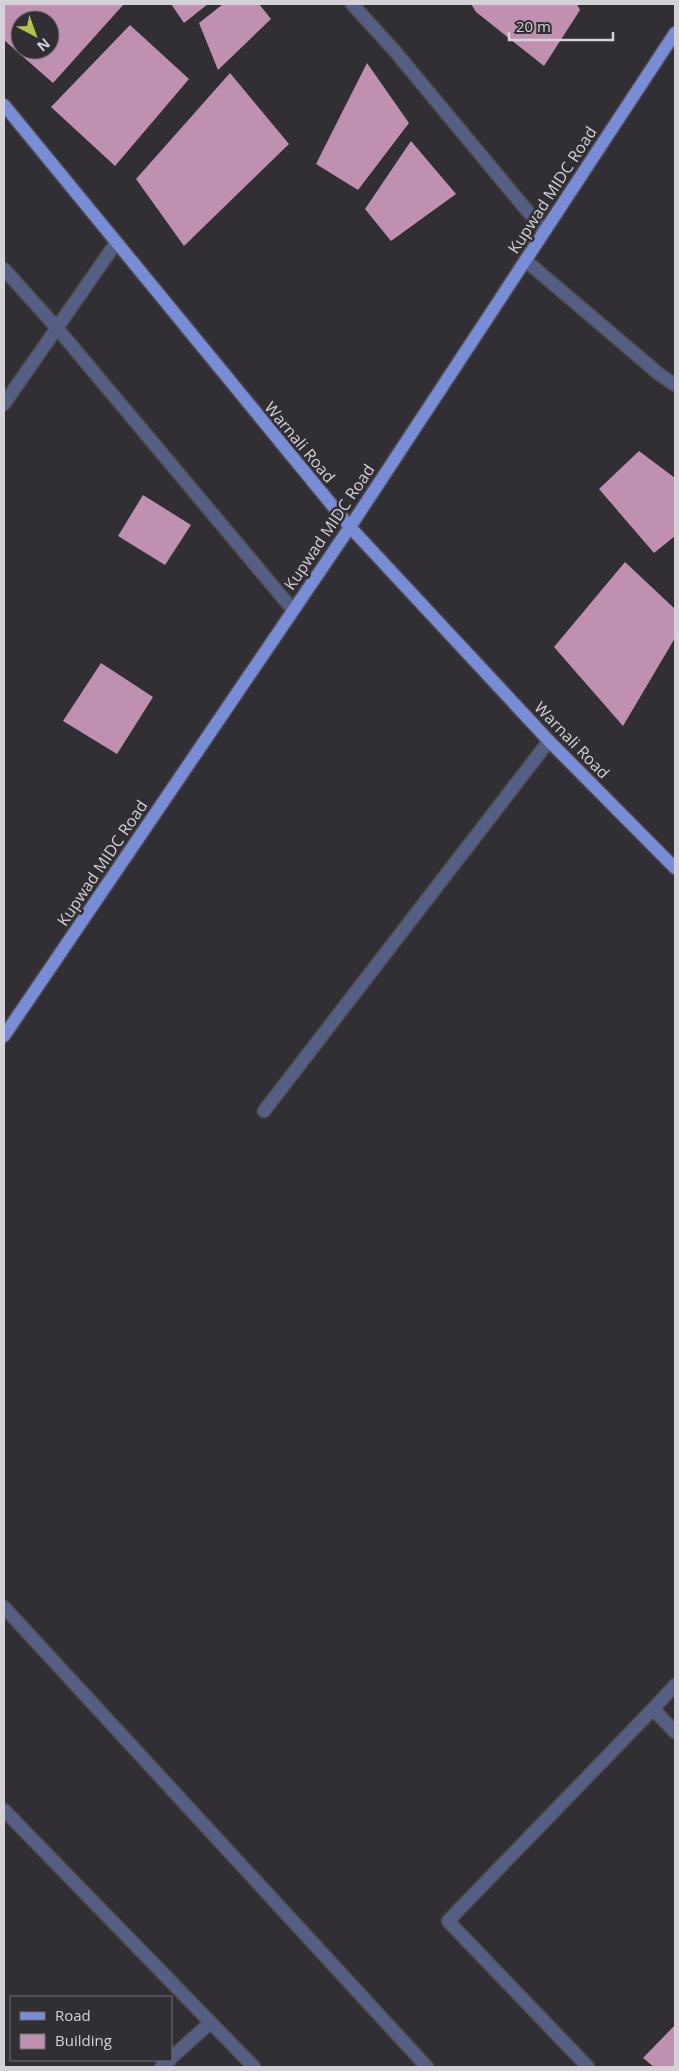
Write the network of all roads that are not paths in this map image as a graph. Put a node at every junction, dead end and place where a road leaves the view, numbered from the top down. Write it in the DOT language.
graph roads {
  1 [pos="352,4"];
  2 [pos="675,33"];
  3 [pos="4,105"];
  4 [pos="544,231"];
  5 [pos="116,243"];
  6 [pos="525,260"];
  7 [pos="4,269"];
  8 [pos="57,328"];
  9 [pos="21,379"];
  10 [pos="675,385"];
  11 [pos="4,391"];
  12 [pos="4,404"];
  13 [pos="350,527"];
  14 [pos="293,610"];
  15 [pos="549,741"];
  16 [pos="673,862"];
  17 [pos="4,1036"];
  18 [pos="264,1111"];
  19 [pos="4,1607"];
  20 [pos="675,1685"];
  21 [pos="653,1709"];
  22 [pos="675,1732"];
  23 [pos="4,1810"];
  24 [pos="210,2022"];
  25 [pos="172,2057"];
  26 [pos="254,2067"];
  27 [pos="427,2067"];
  28 [pos="588,2067"];
  1 -- 4 [label="street"];
  2 -- 4 [label="main road, Kupwad MIDC Road"];
  3 -- 5 [label="main road, Warnali Road"];
  4 -- 6 [label="main road, Kupwad MIDC Road"];
  5 -- 8 [label="street"];
  5 -- 13 [label="main road, Warnali Road"];
  6 -- 10 [label="street"];
  6 -- 13 [label="main road, Kupwad MIDC Road"];
  7 -- 8 [label="street"];
  8 -- 9 [label="street"];
  8 -- 14 [label="street"];
  9 -- 11 [label="street"];
  9 -- 12 [label="street"];
  13 -- 14 [label="main road, Kupwad MIDC Road"];
  13 -- 15 [label="main road, Warnali Road"];
  14 -- 17 [label="main road, Kupwad MIDC Road"];
  15 -- 16 [label="main road, Warnali Road"];
  15 -- 18 [label="street"];
  19 -- 27 [label="street"];
  20 -- 21 [label="street"];
  21 -- 22 [label="street"];
  21 -- 28 [label="street"];
  23 -- 24 [label="street"];
  24 -- 25 [label="street"];
  24 -- 26 [label="street"];
}
